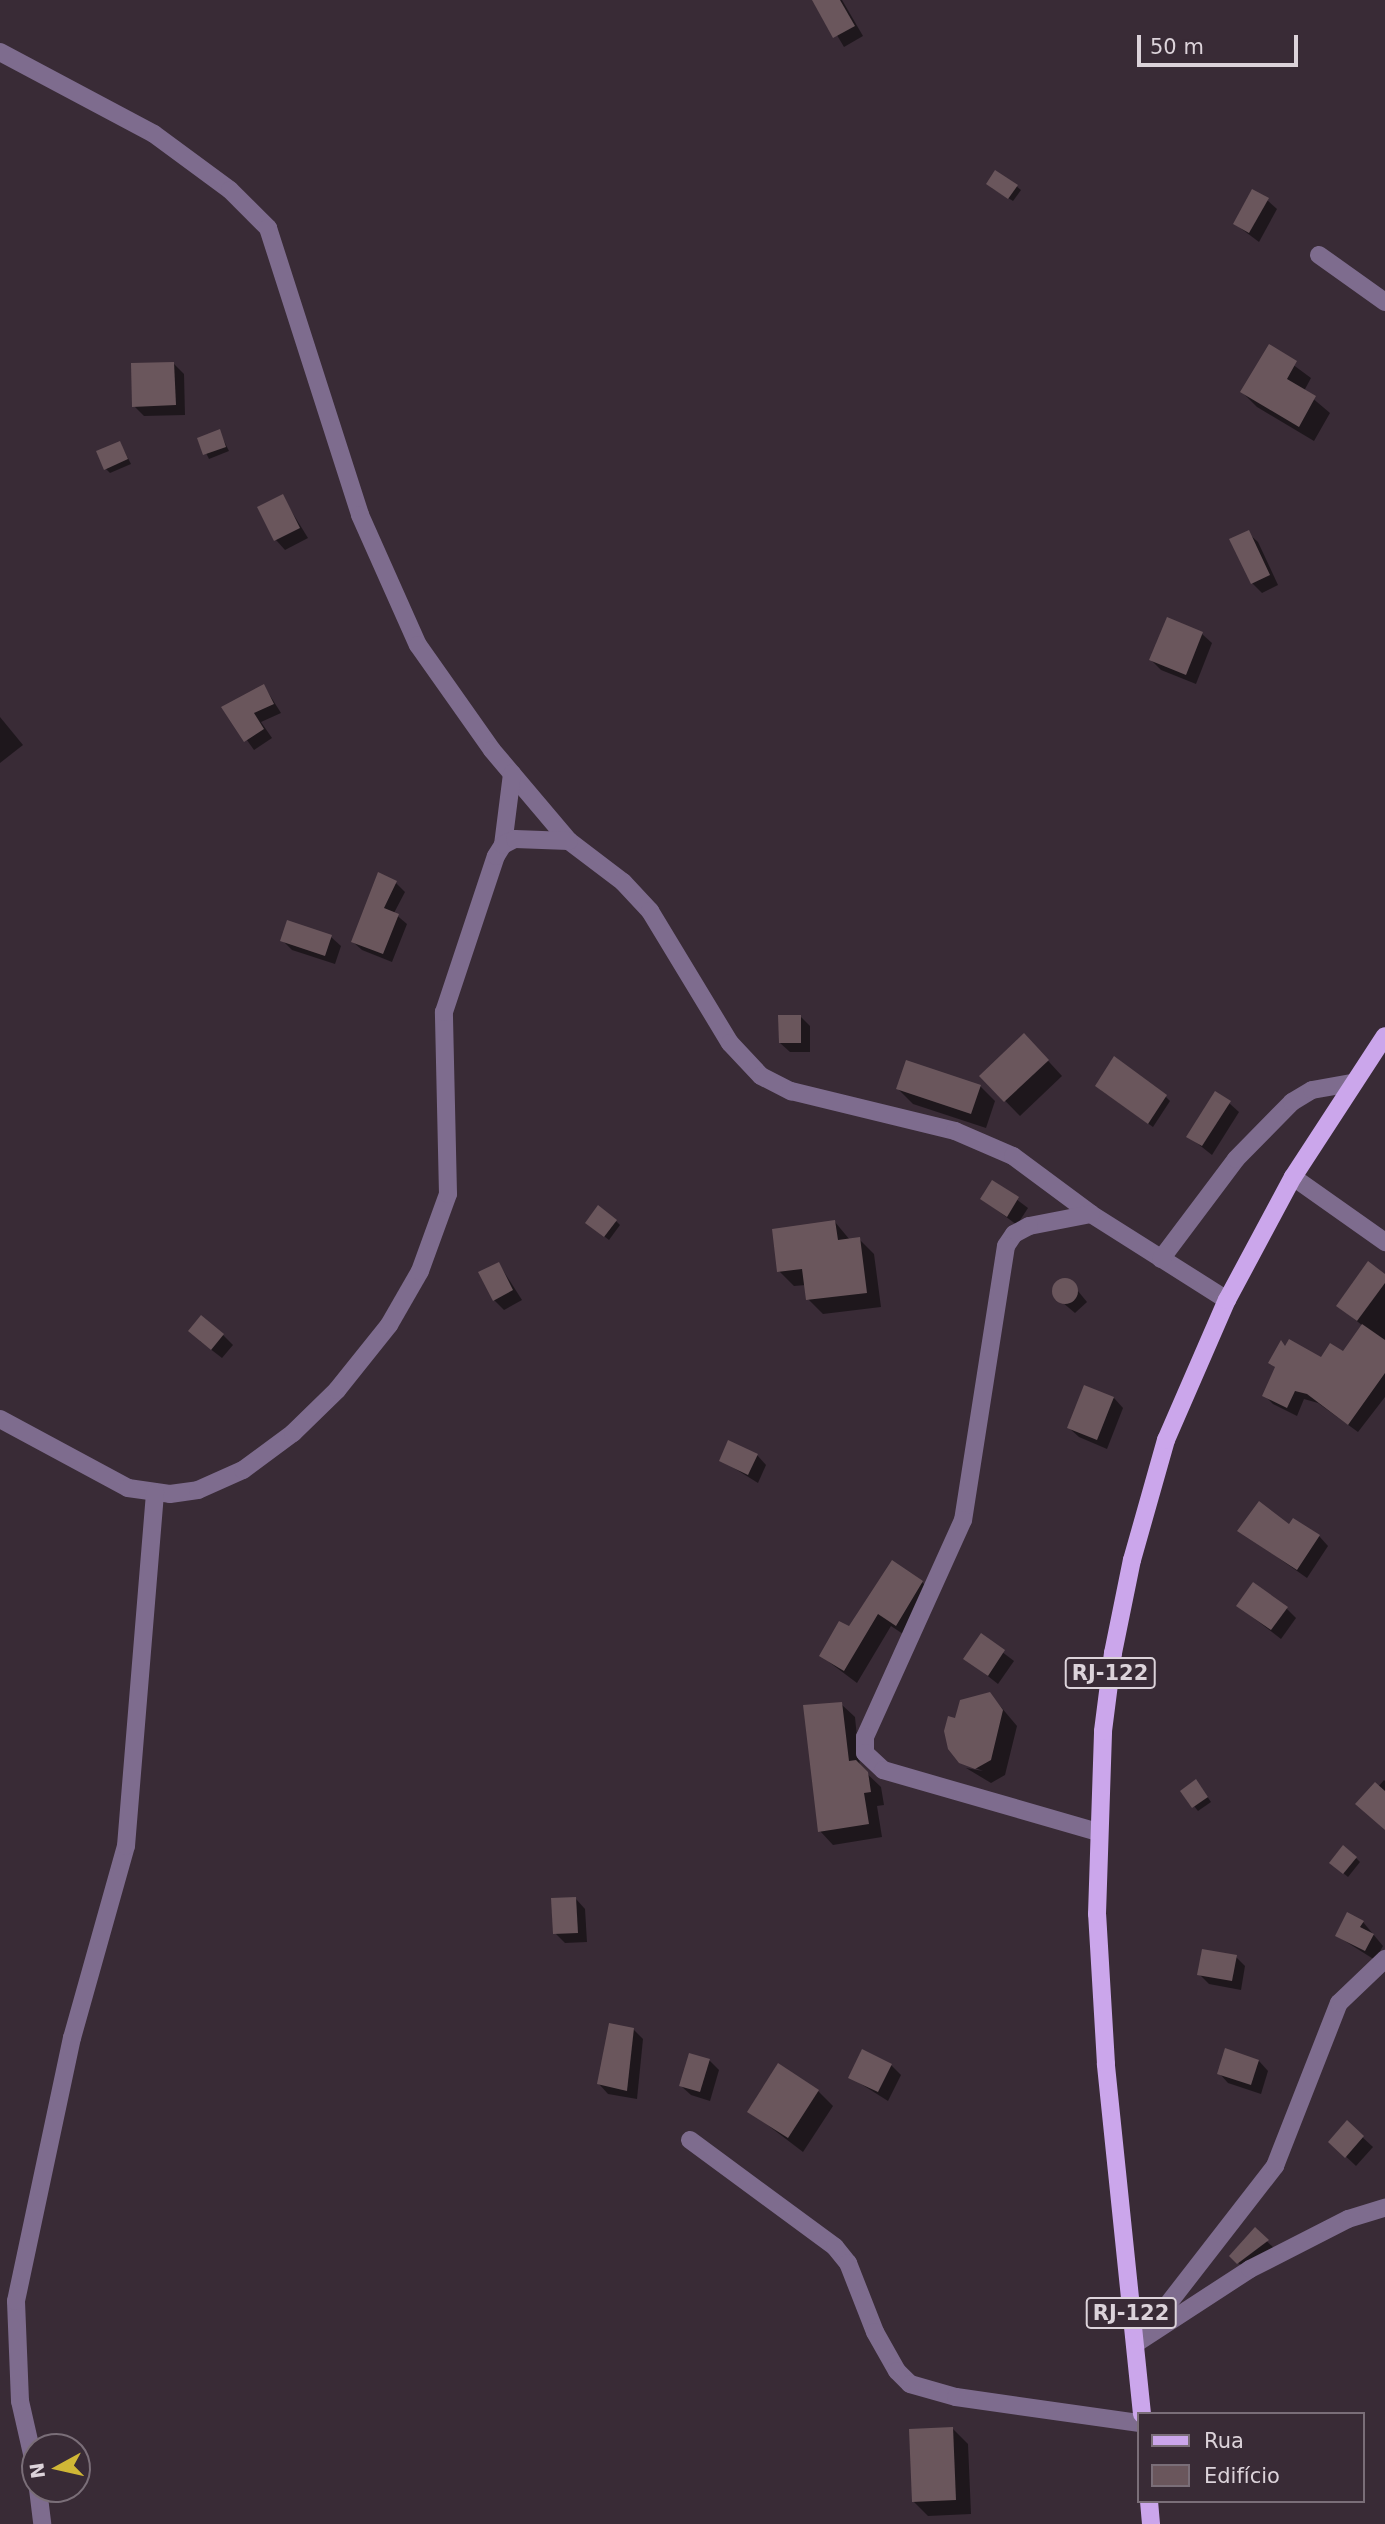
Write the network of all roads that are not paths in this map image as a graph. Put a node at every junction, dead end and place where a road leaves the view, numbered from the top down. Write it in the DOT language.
graph roads {
  1 [pos="0,52"];
  2 [pos="1319,255"];
  3 [pos="1385,302"];
  4 [pos="512,774"];
  5 [pos="569,841"];
  6 [pos="503,845"];
  7 [pos="1385,1036"];
  8 [pos="1352,1083"];
  9 [pos="1293,1177"];
  10 [pos="1091,1214"];
  11 [pos="1385,1242"];
  12 [pos="1161,1259"];
  13 [pos="1227,1300"];
  14 [pos="0,1419"];
  15 [pos="155,1492"];
  16 [pos="1098,1832"];
  17 [pos="1385,1959"];
  18 [pos="690,2140"];
  19 [pos="1385,2208"];
  20 [pos="1157,2327"];
  21 [pos="1135,2343"];
  22 [pos="1142,2412"];
  23 [pos="1136,2423"];
  24 [pos="27,2433"];
  25 [pos="40,2503"];
  26 [pos="1149,2503"];
  27 [pos="43,2524"];
  28 [pos="1152,2524"];
  1 -- 4 [label="street"];
  2 -- 3 [label="street"];
  4 -- 5 [label="street"];
  4 -- 6 [label="street"];
  5 -- 6 [label="street"];
  5 -- 10 [label="street"];
  6 -- 15 [label="street"];
  7 -- 8 [label="main road, RJ-122"];
  8 -- 9 [label="main road, RJ-122"];
  8 -- 12 [label="street"];
  9 -- 11 [label="street"];
  9 -- 13 [label="main road, RJ-122"];
  10 -- 12 [label="street"];
  10 -- 16 [label="street"];
  12 -- 13 [label="street"];
  13 -- 16 [label="main road, RJ-122"];
  14 -- 15 [label="street"];
  15 -- 24 [label="street"];
  16 -- 21 [label="main road, RJ-122"];
  17 -- 20 [label="street"];
  18 -- 23 [label="street"];
  19 -- 20 [label="street"];
  20 -- 21 [label="street"];
  21 -- 22 [label="main road, RJ-122"];
  25 -- 27 [label="street"];
  26 -- 28 [label="main road"];
}
